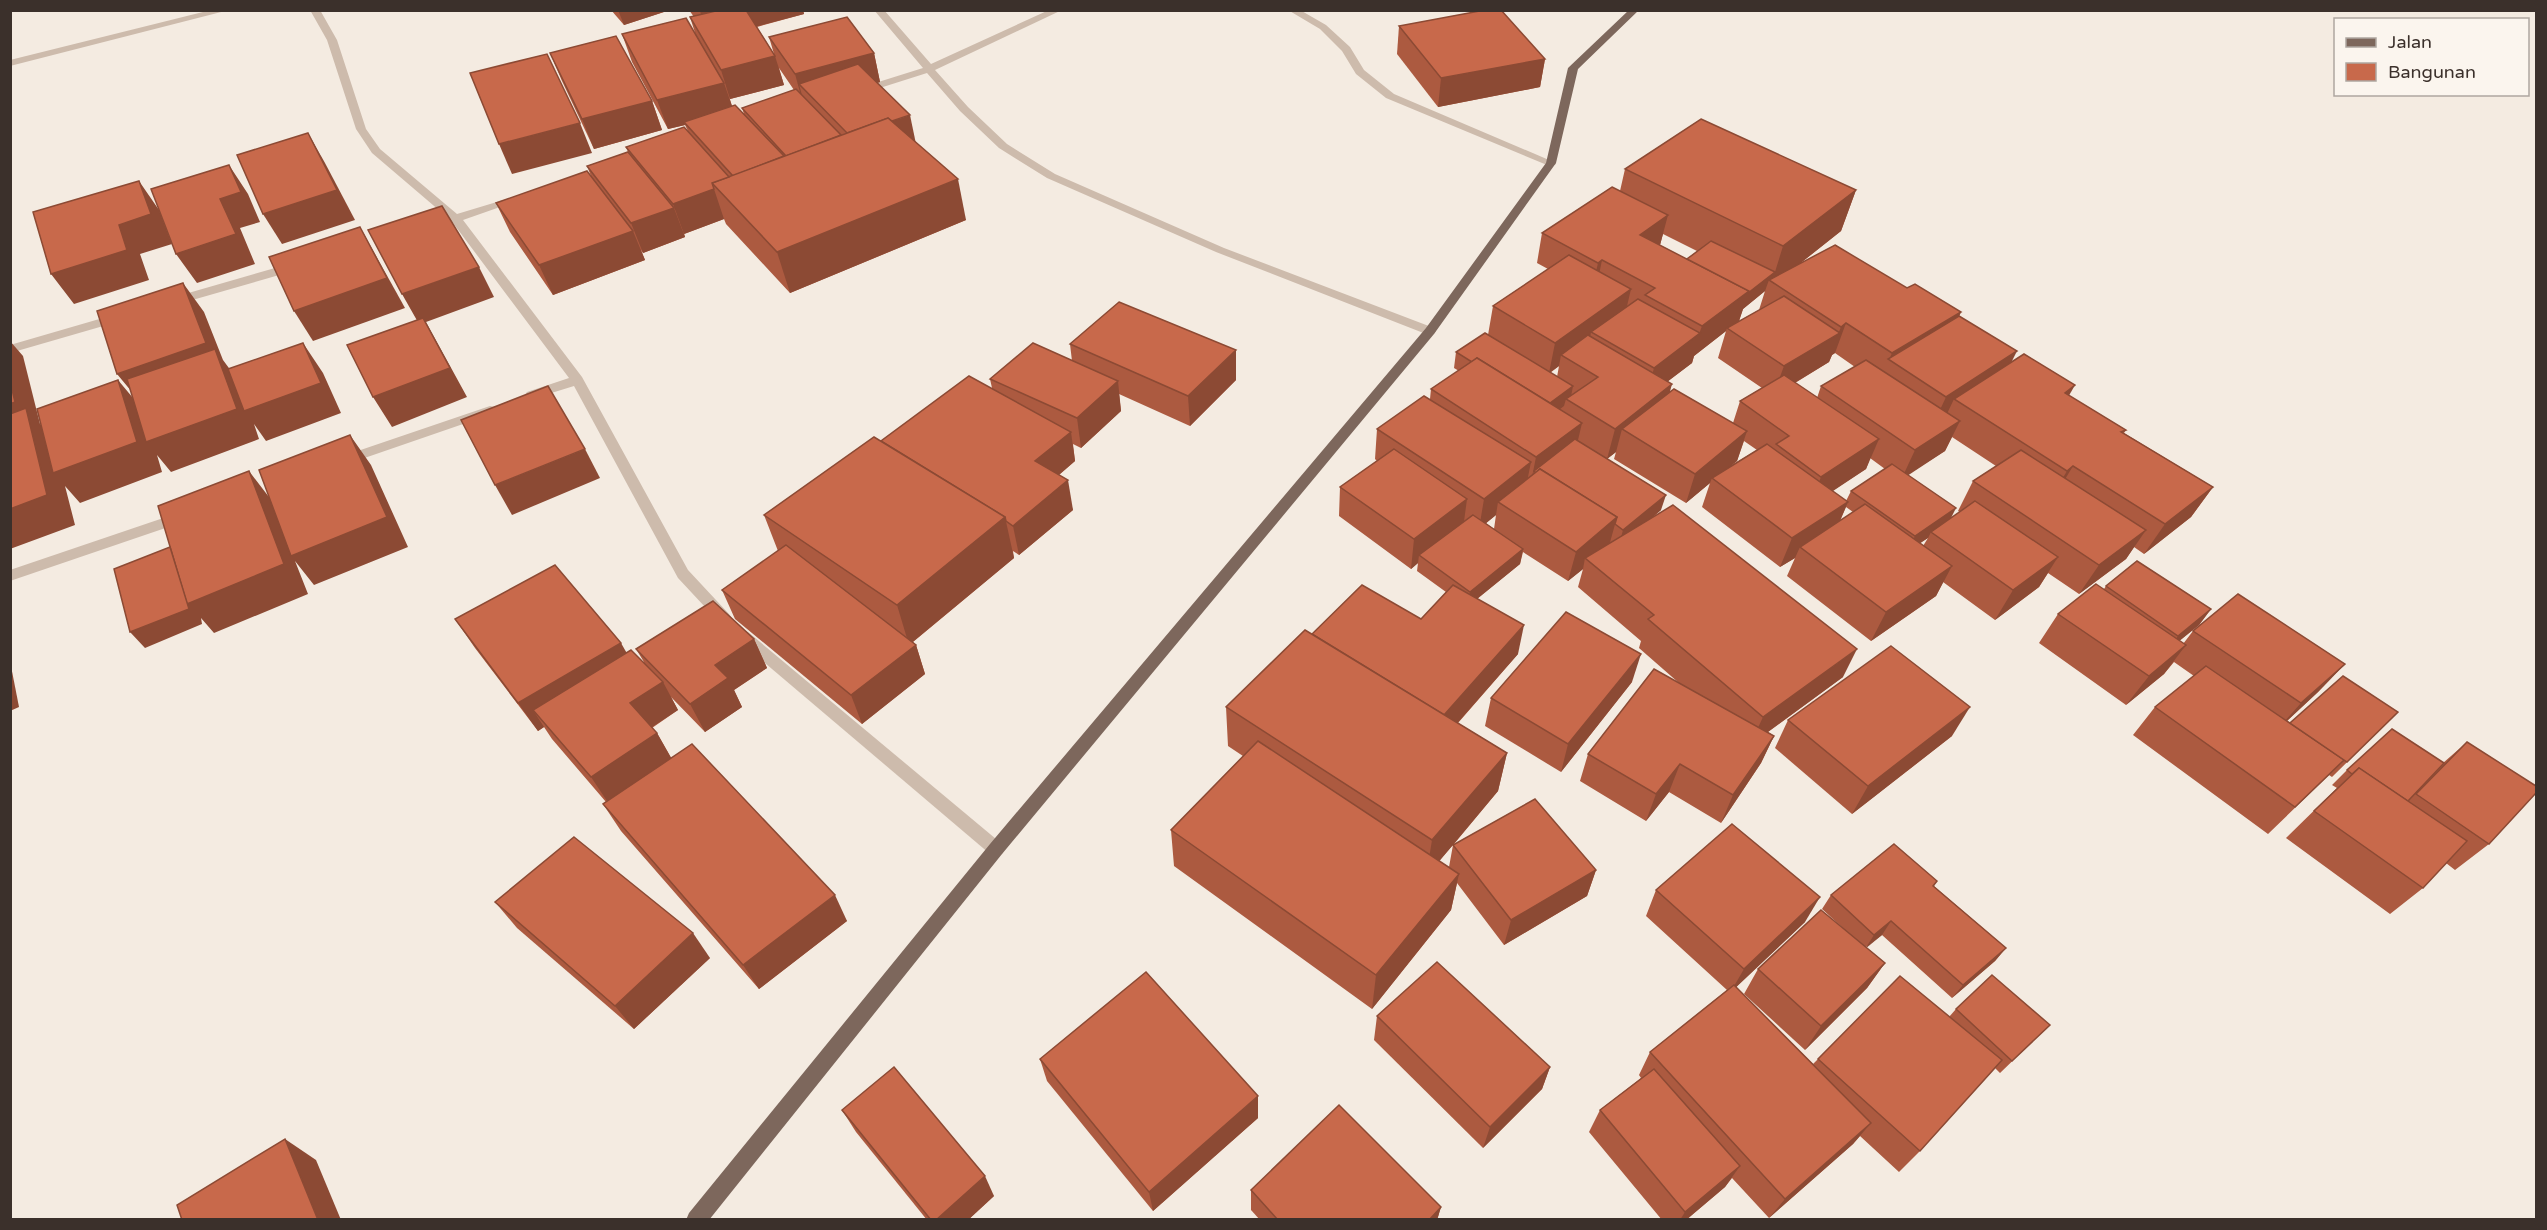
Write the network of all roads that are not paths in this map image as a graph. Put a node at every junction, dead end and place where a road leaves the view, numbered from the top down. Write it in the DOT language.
graph roads {
  1 [pos="225,10"];
  2 [pos="315,10"];
  3 [pos="878,10"];
  4 [pos="1059,10"];
  5 [pos="1292,10"];
  6 [pos="1635,10"];
  7 [pos="10,63"];
  8 [pos="929,69"];
  9 [pos="850,94"];
  10 [pos="1551,163"];
  11 [pos="534,194"];
  12 [pos="456,219"];
  13 [pos="421,229"];
  14 [pos="307,262"];
  15 [pos="159,306"];
  16 [pos="136,312"];
  17 [pos="1430,331"];
  18 [pos="10,349"];
  19 [pos="577,380"];
  20 [pos="520,399"];
  21 [pos="498,407"];
  22 [pos="328,466"];
  23 [pos="192,513"];
  24 [pos="10,576"];
  25 [pos="996,849"];
  26 [pos="696,1220"];
  1 -- 7 [label="street"];
  2 -- 12 [label="street"];
  3 -- 8 [label="street"];
  4 -- 8 [label="street"];
  5 -- 10 [label="street"];
  6 -- 10 [label="main road"];
  8 -- 9 [label="street"];
  8 -- 17 [label="street"];
  10 -- 17 [label="main road"];
  11 -- 12 [label="street"];
  12 -- 13 [label="street"];
  12 -- 19 [label="street"];
  14 -- 15 [label="street"];
  16 -- 18 [label="street"];
  17 -- 25 [label="main road"];
  19 -- 20 [label="street"];
  19 -- 25 [label="street"];
  21 -- 22 [label="street"];
  23 -- 24 [label="street"];
  25 -- 26 [label="main road"];
}
